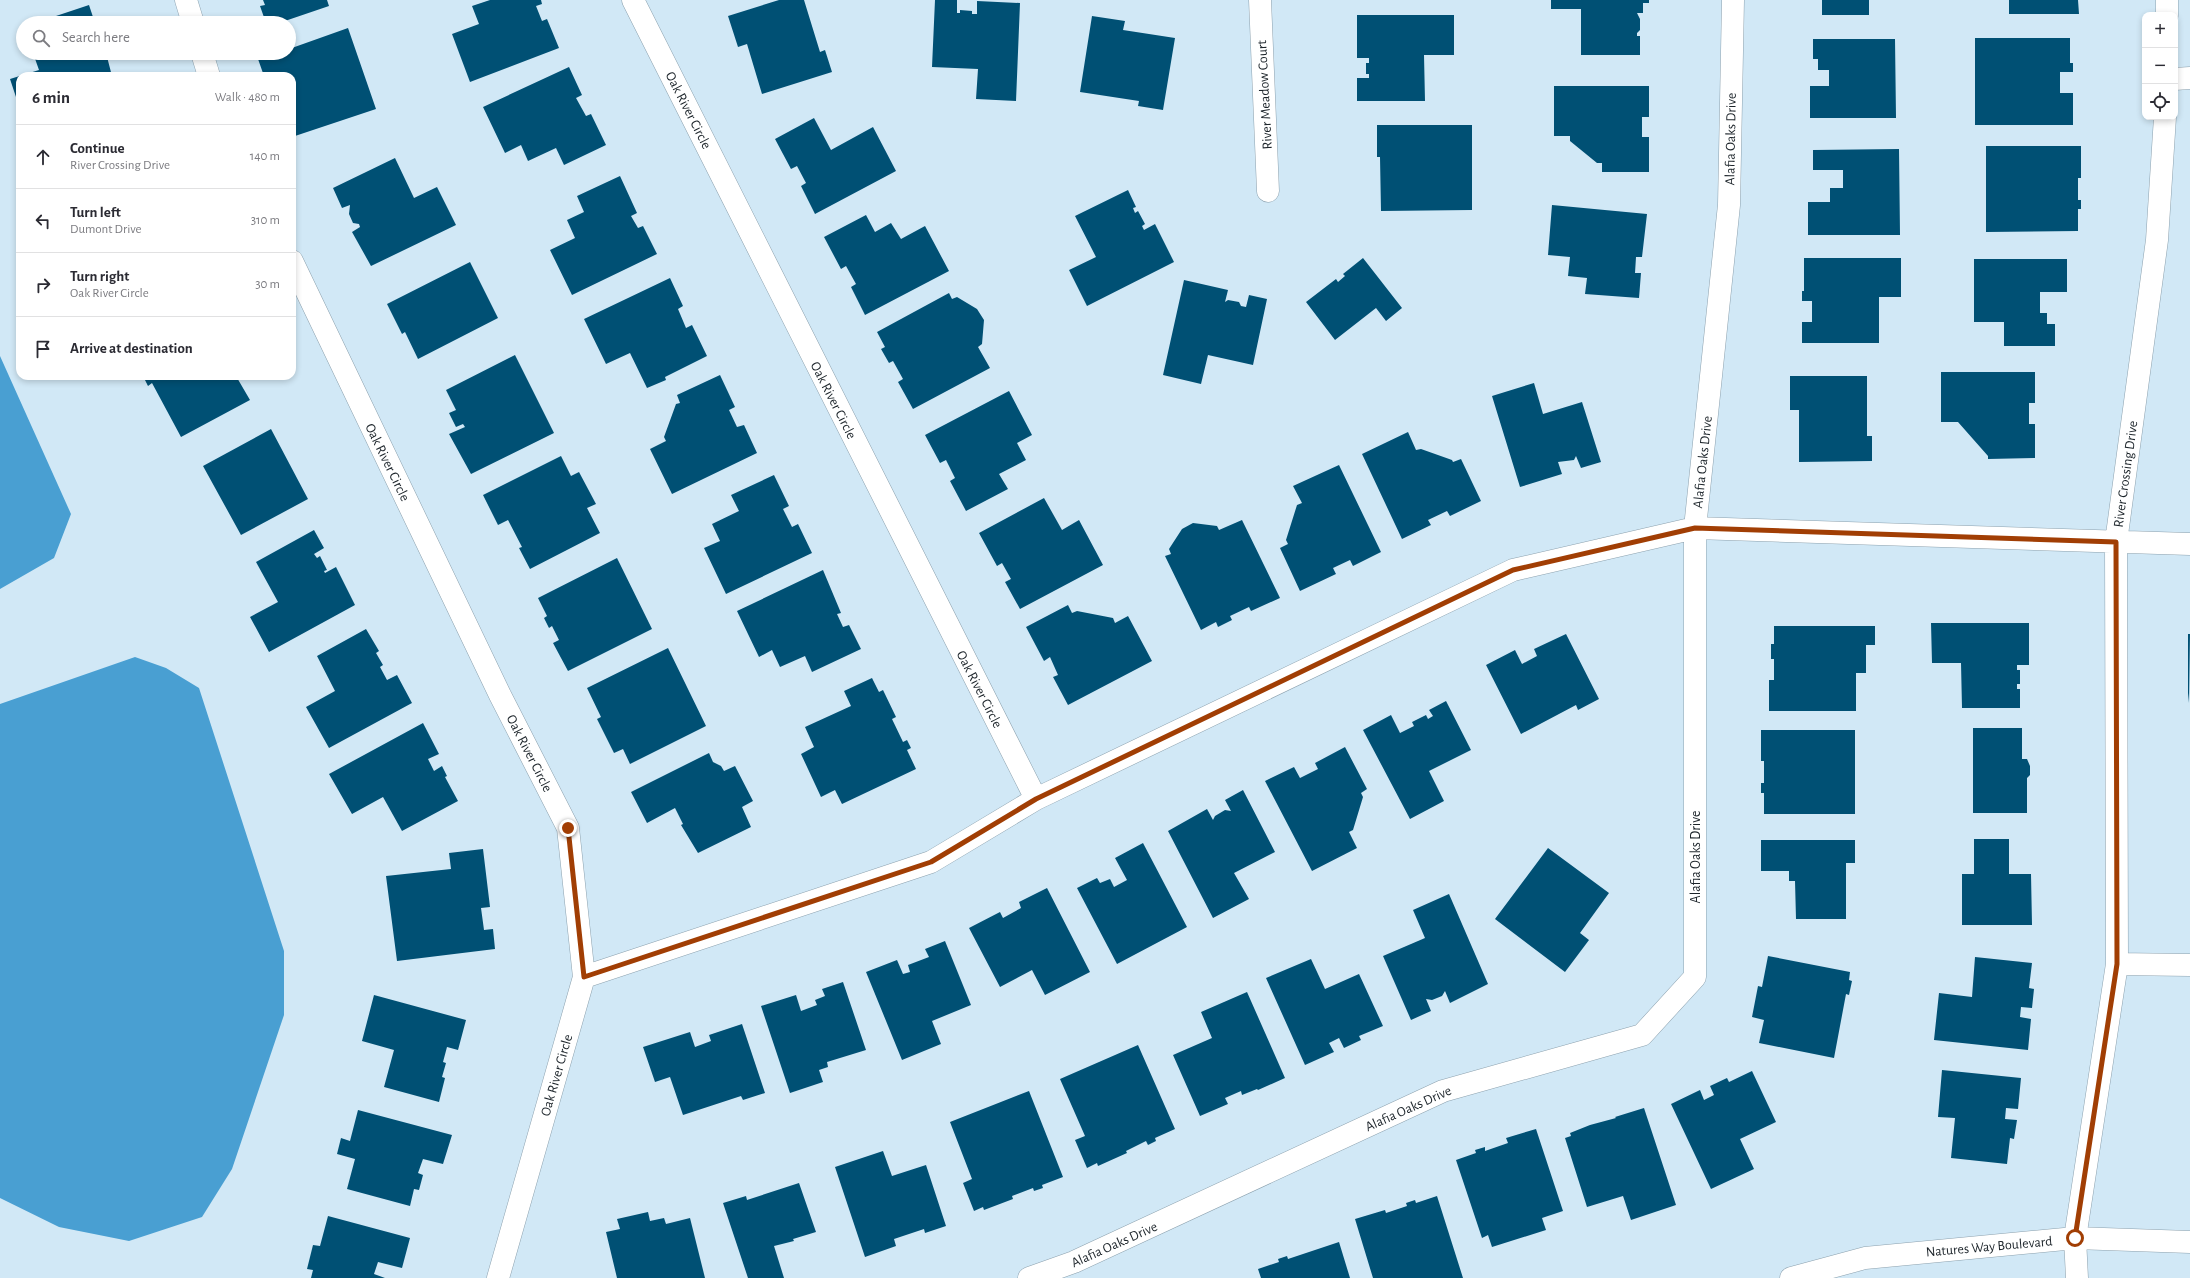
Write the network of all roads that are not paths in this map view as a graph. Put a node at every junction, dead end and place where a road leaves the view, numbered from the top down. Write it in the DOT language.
graph roads {
  1 [pos="186,0"];
  2 [pos="633,0"];
  3 [pos="1260,0"];
  4 [pos="1733,0"];
  5 [pos="2166,0"];
  6 [pos="2167,12"];
  7 [pos="191,16"];
  8 [pos="204,60"];
  9 [pos="208,72"];
  10 [pos="2190,78"];
  11 [pos="2178,79"];
  12 [pos="2165,120"];
  13 [pos="1268,191"];
  14 [pos="296,269"];
  15 [pos="1695,528"];
  16 [pos="2116,542"];
  17 [pos="2190,544"];
  18 [pos="1036,799"];
  19 [pos="2117,964"];
  20 [pos="2190,965"];
  21 [pos="584,977"];
  22 [pos="2075,1238"];
  23 [pos="2190,1242"];
  24 [pos="498,1278"];
  25 [pos="1029,1278"];
  26 [pos="1792,1278"];
  27 [pos="2077,1278"];
  1 -- 7 [label="street"];
  2 -- 18 [label="street, Oak River Circle"];
  3 -- 13 [label="street, River Meadow Court"];
  4 -- 15 [label="street, Alafia Oaks Drive"];
  5 -- 6 [label="street"];
  8 -- 9 [label="street"];
  10 -- 11 [label="street"];
  12 -- 16 [label="street, River Crossing Drive"];
  14 -- 21 [label="street, Oak River Circle"];
  15 -- 16 [label="street"];
  15 -- 18 [label="street"];
  15 -- 25 [label="street, Alafia Oaks Drive"];
  16 -- 17 [label="street"];
  16 -- 19 [label="street, River Crossing Drive"];
  18 -- 21 [label="street"];
  19 -- 20 [label="street"];
  19 -- 22 [label="street, River Crossing Drive"];
  21 -- 24 [label="street, Oak River Circle"];
  22 -- 23 [label="street, Natures Way Boulevard"];
  22 -- 26 [label="street, Natures Way Boulevard"];
  22 -- 27 [label="street, River Crossing Drive"];
}
